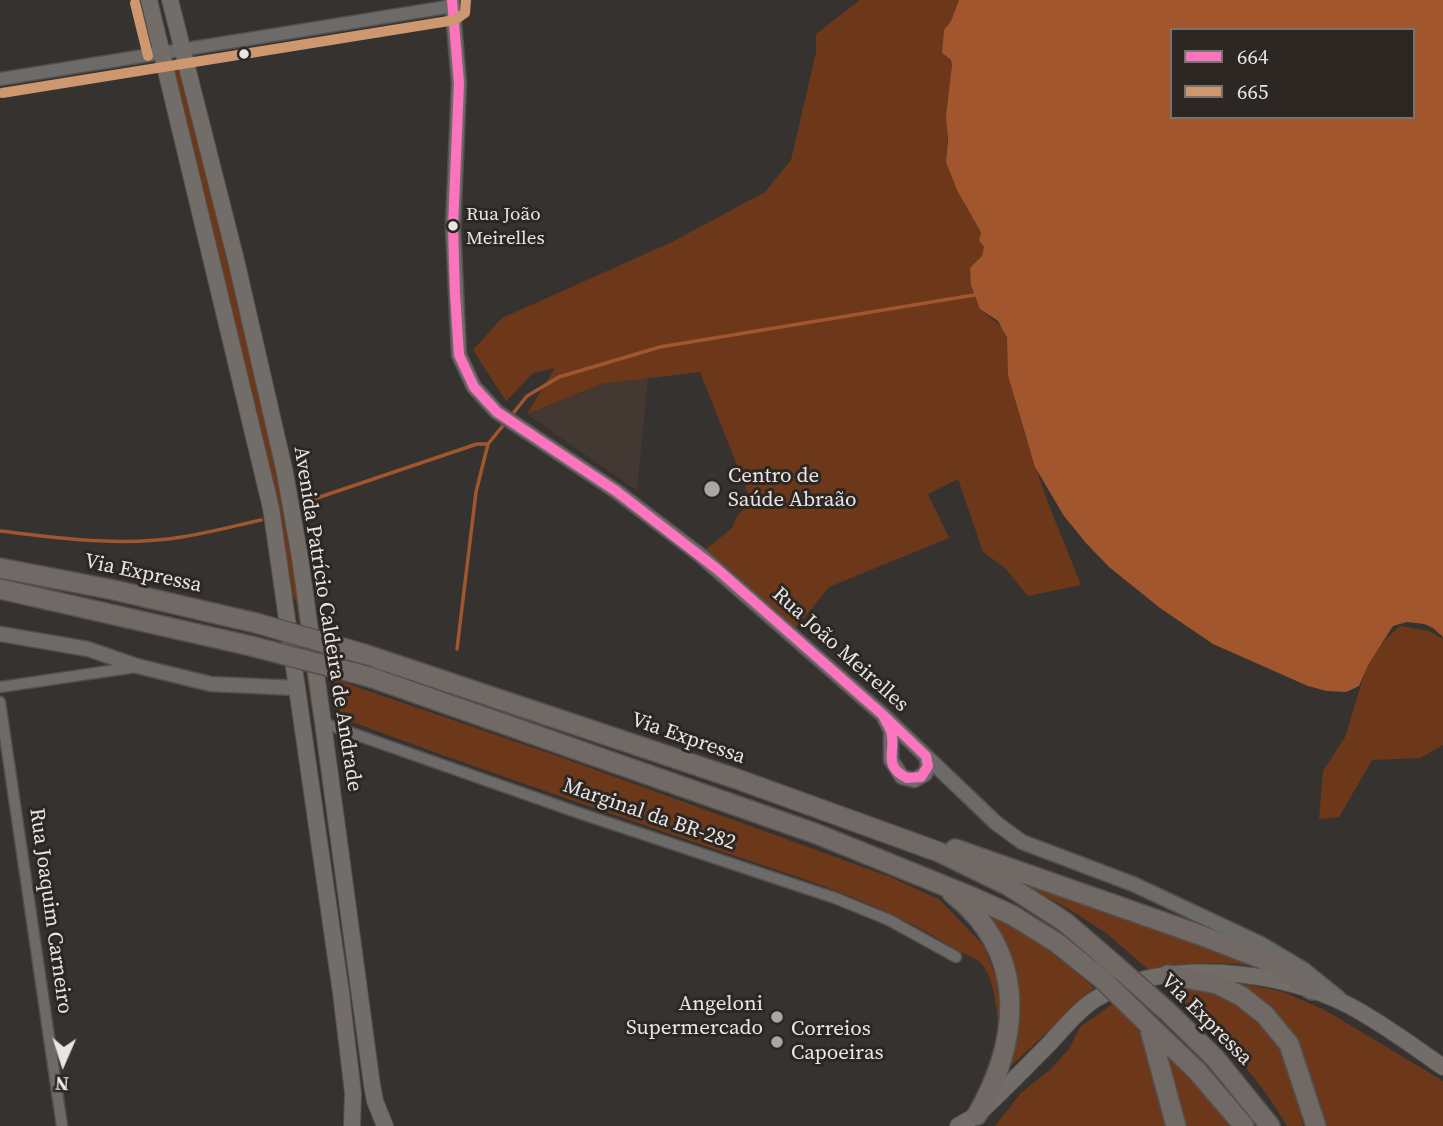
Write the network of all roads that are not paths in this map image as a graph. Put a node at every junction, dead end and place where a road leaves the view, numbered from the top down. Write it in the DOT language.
graph roads {
  1 [pos="149,0"];
  2 [pos="170,0"];
  3 [pos="453,3"];
  4 [pos="183,50"];
  5 [pos="162,53"];
  6 [pos="0,79"];
  7 [pos="187,155"];
  8 [pos="218,189"];
  9 [pos="0,568"];
  10 [pos="0,589"];
  11 [pos="0,599"];
  12 [pos="53,600"];
  13 [pos="0,634"];
  14 [pos="137,666"];
  15 [pos="0,687"];
  16 [pos="297,688"];
  17 [pos="0,702"];
  18 [pos="301,715"];
  19 [pos="883,715"];
  20 [pos="323,723"];
  21 [pos="926,756"];
  22 [pos="856,823"];
  23 [pos="940,884"];
  24 [pos="956,957"];
  25 [pos="1108,972"];
  26 [pos="1168,975"];
  27 [pos="1312,990"];
  28 [pos="1349,1005"];
  29 [pos="1149,1025"];
  30 [pos="1443,1067"];
  31 [pos="977,1121"];
  32 [pos="62,1126"];
  33 [pos="352,1126"];
  34 [pos="385,1126"];
  35 [pos="958,1126"];
  36 [pos="1176,1126"];
  37 [pos="1244,1126"];
  38 [pos="1270,1126"];
  39 [pos="1316,1126"];
  1 -- 5 [label="main road, Avenida Patrício Caldeira de Andrade"];
  2 -- 4 [label="main road, Avenida Patrício Caldeira de Andrade"];
  3 -- 4 [label="street"];
  3 -- 19 [label="main road, Rua João Meirelles"];
  4 -- 5 [label="street"];
  4 -- 8 [label="main road, Avenida Patrício Caldeira de Andrade"];
  5 -- 6 [label="street"];
  5 -- 7 [label="main road, Avenida Patrício Caldeira de Andrade"];
  7 -- 8 [label="main road"];
  7 -- 16 [label="main road, Avenida Patrício Caldeira de Andrade"];
  8 -- 20 [label="main road, Avenida Patrício Caldeira de Andrade"];
  9 -- 22 [label="highway, Via Expressa, bridge"];
  10 -- 12 [label="highway, Via Expressa"];
  11 -- 12 [label="highway"];
  12 -- 23 [label="highway, Via Expressa, bridge"];
  13 -- 14 [label="main road"];
  14 -- 15 [label="street"];
  14 -- 16 [label="main road"];
  16 -- 18 [label="main road, Avenida Patrício Caldeira de Andrade"];
  17 -- 32 [label="street, Rua Joaquim Carneiro"];
  18 -- 20 [label="main road"];
  18 -- 33 [label="main road, Avenida Patrício Caldeira de Andrade"];
  19 -- 21 [label="main road, Rua João Meirelles"];
  19 -- 21 [label="main road"];
  20 -- 24 [label="street, Marginal da BR-282"];
  20 -- 34 [label="main road, Avenida Patrício Caldeira de Andrade"];
  21 -- 28 [label="main road, Rua João Meirelles"];
  22 -- 25 [label="highway, Via Expressa"];
  22 -- 27 [label="highway"];
  23 -- 25 [label="highway, Via Expressa"];
  23 -- 31 [label="highway"];
  25 -- 29 [label="highway, Via Expressa, bridge"];
  25 -- 38 [label="highway, Via Expressa, bridge"];
  26 -- 27 [label="main road"];
  26 -- 31 [label="main road"];
  26 -- 39 [label="highway"];
  27 -- 28 [label="main road"];
  28 -- 30 [label="main road"];
  29 -- 36 [label="highway"];
  29 -- 37 [label="highway, Via Expressa"];
  31 -- 35 [label="main road"];
}
